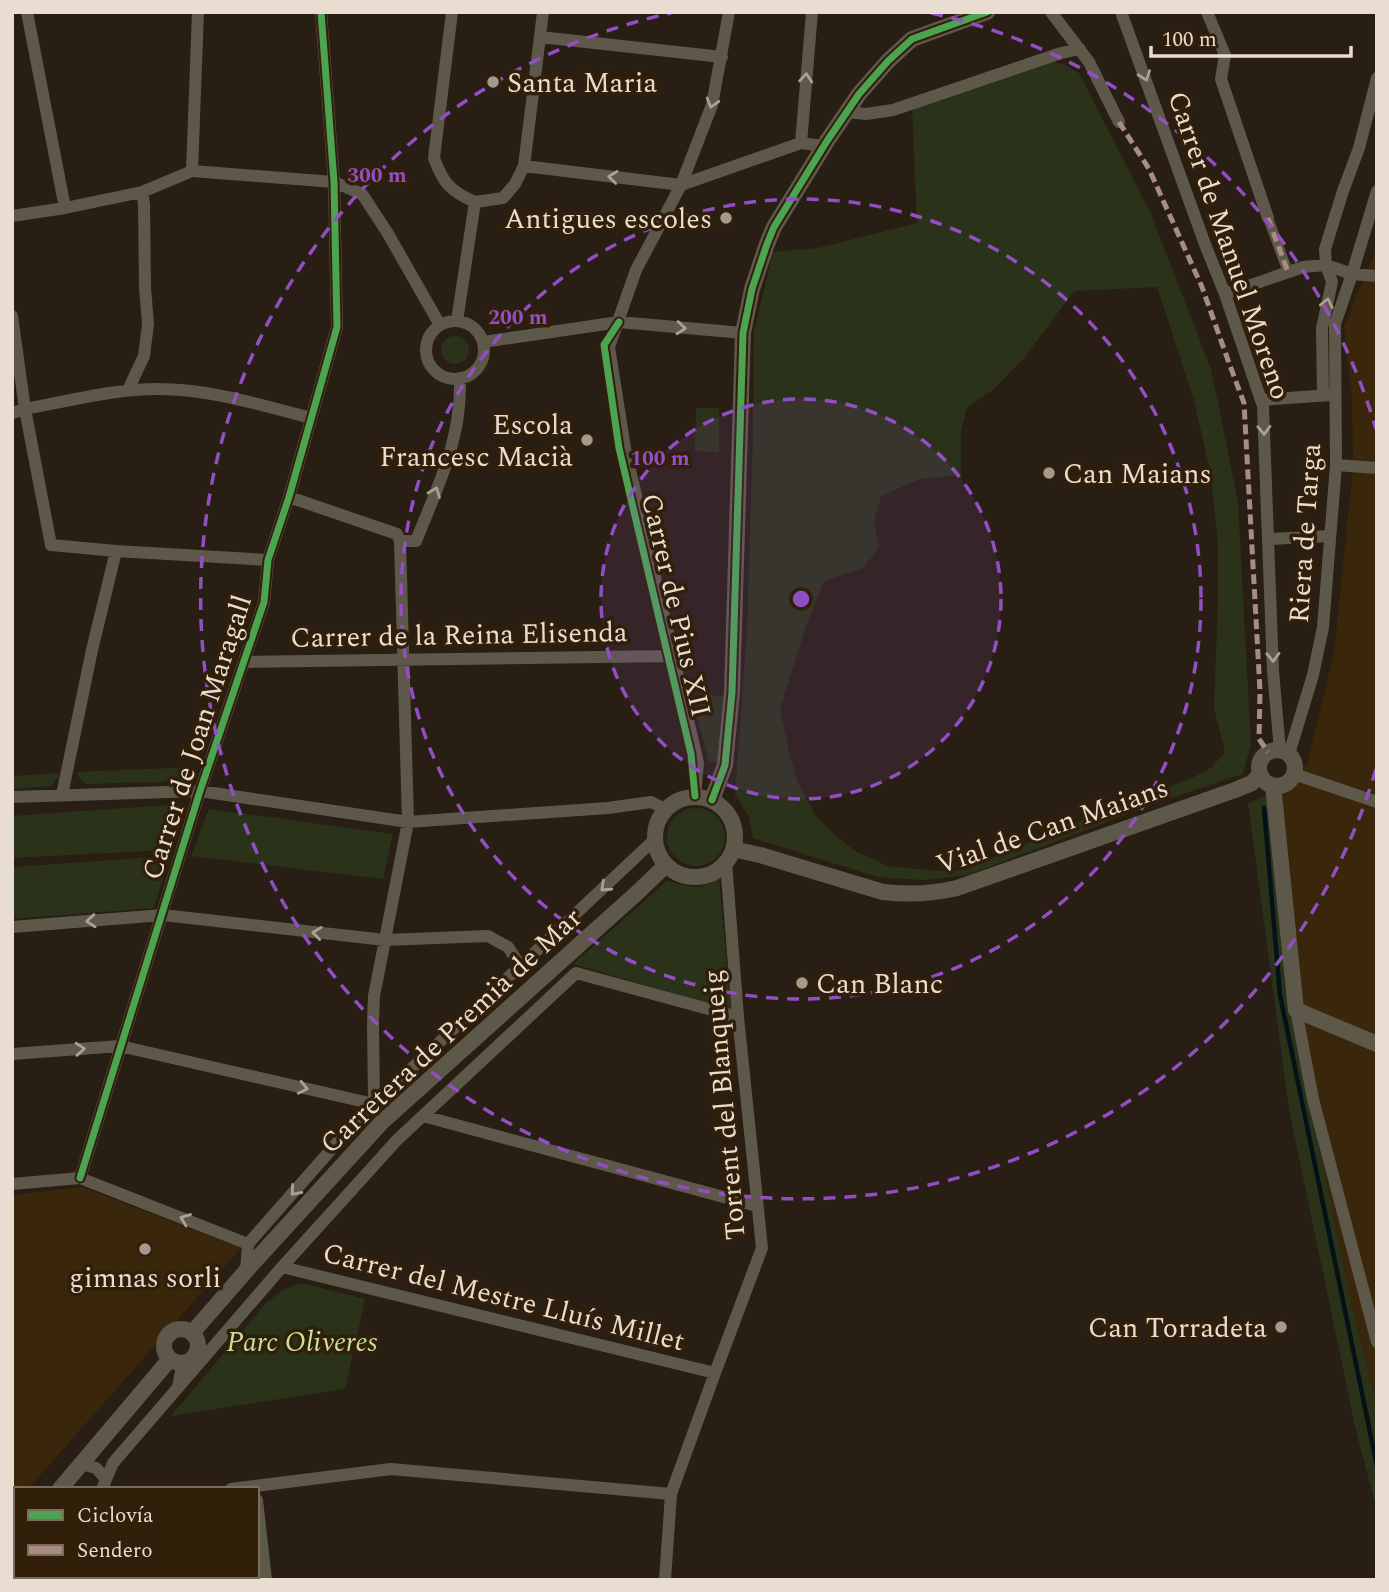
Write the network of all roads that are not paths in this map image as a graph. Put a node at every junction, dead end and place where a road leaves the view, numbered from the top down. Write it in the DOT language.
graph roads {
  1 [pos="27,12"];
  2 [pos="198,12"];
  3 [pos="321,12"];
  4 [pos="452,12"];
  5 [pos="543,12"];
  6 [pos="729,12"];
  7 [pos="811,12"];
  8 [pos="987,12"];
  9 [pos="1051,12"];
  10 [pos="1121,12"];
  11 [pos="1207,12"];
  12 [pos="540,37"];
  13 [pos="1080,49"];
  14 [pos="722,57"];
  15 [pos="1377,78"];
  16 [pos="848,112"];
  17 [pos="1119,122"];
  18 [pos="801,143"];
  19 [pos="823,146"];
  20 [pos="523,166"];
  21 [pos="192,171"];
  22 [pos="334,182"];
  23 [pos="681,185"];
  24 [pos="1377,191"];
  25 [pos="142,192"];
  26 [pos="475,202"];
  27 [pos="65,208"];
  28 [pos="12,216"];
  29 [pos="1268,218"];
  30 [pos="1326,265"];
  31 [pos="1289,272"];
  32 [pos="1352,274"];
  33 [pos="1377,276"];
  34 [pos="1226,294"];
  35 [pos="457,321"];
  36 [pos="13,322"];
  37 [pos="619,322"];
  38 [pos="440,325"];
  39 [pos="743,333"];
  40 [pos="483,342"];
  41 [pos="460,379"];
  42 [pos="128,390"];
  43 [pos="1329,395"];
  44 [pos="1261,400"];
  45 [pos="26,409"];
  46 [pos="12,413"];
  47 [pos="311,418"];
  48 [pos="1336,464"];
  49 [pos="1377,468"];
  50 [pos="289,497"];
  51 [pos="1330,536"];
  52 [pos="1269,539"];
  53 [pos="400,541"];
  54 [pos="116,551"];
  55 [pos="268,560"];
  56 [pos="673,656"];
  57 [pos="402,659"];
  58 [pos="245,662"];
  59 [pos="1285,752"];
  60 [pos="1260,774"];
  61 [pos="1294,774"];
  62 [pos="1273,785"];
  63 [pos="200,790"];
  64 [pos="62,795"];
  65 [pos="695,796"];
  66 [pos="12,797"];
  67 [pos="712,800"];
  68 [pos="1377,802"];
  69 [pos="666,809"];
  70 [pos="408,822"];
  71 [pos="654,840"];
  72 [pos="730,856"];
  73 [pos="666,865"];
  74 [pos="163,915"];
  75 [pos="12,927"];
  76 [pos="385,940"];
  77 [pos="521,967"];
  78 [pos="1296,1010"];
  79 [pos="738,1017"];
  80 [pos="1377,1044"];
  81 [pos="120,1046"];
  82 [pos="12,1054"];
  83 [pos="374,1104"];
  84 [pos="422,1116"];
  85 [pos="80,1178"];
  86 [pos="12,1184"];
  87 [pos="757,1206"];
  88 [pos="248,1244"];
  89 [pos="282,1267"];
  90 [pos="246,1271"];
  91 [pos="202,1342"];
  92 [pos="1377,1342"];
  93 [pos="177,1361"];
  94 [pos="715,1373"];
  95 [pos="178,1388"];
  96 [pos="80,1464"];
  97 [pos="104,1484"];
  98 [pos="62,1487"];
  99 [pos="255,1487"];
  100 [pos="671,1494"];
  101 [pos="259,1518"];
  102 [pos="266,1580"];
  103 [pos="665,1580"];
  1 -- 27 [label="street"];
  2 -- 21 [label="street"];
  3 -- 22 [label="street, Carrer de Joan Maragall"];
  4 -- 26 [label="street"];
  5 -- 12 [label="street"];
  6 -- 14 [label="street, Carrer de Pius XII"];
  18 -- 7 [label="street, one-way"];
  8 -- 16 [label="street"];
  9 -- 13 [label="street"];
  10 -- 34 [label="street, Carrer de Manuel Moreno, one-way"];
  11 -- 29 [label="street"];
  12 -- 14 [label="street"];
  12 -- 20 [label="street"];
  13 -- 16 [label="street"];
  13 -- 17 [label="street"];
  14 -- 23 [label="street, Carrer de Pius XII, one-way"];
  15 -- 30 [label="street"];
  16 -- 19 [label="street"];
  18 -- 19 [label="street"];
  18 -- 23 [label="street"];
  19 -- 39 [label="street"];
  23 -- 20 [label="street, one-way"];
  20 -- 26 [label="street"];
  21 -- 22 [label="street"];
  21 -- 25 [label="street"];
  22 -- 38 [label="street"];
  22 -- 47 [label="street, Carrer de Joan Maragall"];
  23 -- 37 [label="street, Carrer de Pius XII"];
  24 -- 32 [label="street, Riera de Targa"];
  25 -- 27 [label="street"];
  25 -- 42 [label="street"];
  26 -- 35 [label="street"];
  27 -- 28 [label="street"];
  29 -- 31 [label="street"];
  30 -- 31 [label="street"];
  30 -- 32 [label="street"];
  43 -- 30 [label="street, one-way"];
  31 -- 34 [label="street"];
  32 -- 33 [label="street"];
  32 -- 43 [label="street, Riera de Targa"];
  34 -- 44 [label="street, Carrer de Manuel Moreno"];
  35 -- 38 [label="street"];
  35 -- 40 [label="street"];
  36 -- 45 [label="street"];
  37 -- 39 [label="street, one-way"];
  37 -- 40 [label="street"];
  37 -- 56 [label="street, Carrer de Pius XII"];
  38 -- 41 [label="street"];
  39 -- 67 [label="street"];
  40 -- 41 [label="street"];
  53 -- 41 [label="street, one-way"];
  42 -- 45 [label="street"];
  42 -- 47 [label="street"];
  43 -- 44 [label="street"];
  43 -- 48 [label="street, Riera de Targa"];
  44 -- 52 [label="street, Carrer de Manuel Moreno, one-way"];
  45 -- 46 [label="street"];
  45 -- 54 [label="street"];
  47 -- 50 [label="street, Carrer de Joan Maragall"];
  48 -- 49 [label="street"];
  48 -- 51 [label="street, Riera de Targa"];
  50 -- 53 [label="street"];
  50 -- 55 [label="street, Carrer de Joan Maragall"];
  51 -- 52 [label="street"];
  51 -- 59 [label="street, Riera de Targa"];
  52 -- 59 [label="street, Carrer de Manuel Moreno, one-way"];
  53 -- 57 [label="street"];
  54 -- 55 [label="street"];
  54 -- 64 [label="street"];
  55 -- 58 [label="street, Carrer de Joan Maragall"];
  56 -- 57 [label="street, Carrer de la Reina Elisenda"];
  56 -- 65 [label="street, Carrer de Pius XII"];
  57 -- 58 [label="street, Carrer de la Reina Elisenda"];
  57 -- 70 [label="street"];
  58 -- 63 [label="street, Carrer de Joan Maragall"];
  59 -- 60 [label="street"];
  59 -- 61 [label="street"];
  60 -- 62 [label="street"];
  60 -- 72 [label="street, Vial de Can Maians"];
  61 -- 62 [label="street"];
  61 -- 68 [label="street"];
  62 -- 78 [label="street"];
  63 -- 64 [label="street"];
  63 -- 70 [label="street"];
  63 -- 74 [label="street, Carrer de Joan Maragall"];
  64 -- 66 [label="street"];
  65 -- 67 [label="street"];
  65 -- 69 [label="street"];
  67 -- 72 [label="street"];
  69 -- 70 [label="street"];
  69 -- 71 [label="street"];
  70 -- 76 [label="street"];
  71 -- 73 [label="street"];
  71 -- 77 [label="street, one-way"];
  72 -- 73 [label="street"];
  72 -- 79 [label="street, Torrent del Blanqueig"];
  73 -- 90 [label="street, Carretera de Premià de Mar"];
  74 -- 75 [label="street, one-way"];
  76 -- 74 [label="street, one-way"];
  74 -- 81 [label="street, Carrer de Joan Maragall"];
  76 -- 77 [label="street"];
  76 -- 83 [label="street"];
  77 -- 83 [label="street"];
  78 -- 80 [label="street"];
  78 -- 92 [label="street"];
  79 -- 84 [label="street"];
  79 -- 87 [label="street, Torrent del Blanqueig"];
  82 -- 81 [label="street, one-way"];
  81 -- 83 [label="street, one-way"];
  81 -- 85 [label="street, Carrer de Joan Maragall"];
  83 -- 88 [label="street, one-way"];
  84 -- 87 [label="street"];
  84 -- 89 [label="street"];
  85 -- 86 [label="street"];
  88 -- 85 [label="street, one-way"];
  87 -- 94 [label="street, Torrent del Blanqueig"];
  88 -- 90 [label="street"];
  89 -- 91 [label="street"];
  89 -- 94 [label="street, Carrer del Mestre Lluís Millet"];
  90 -- 91 [label="street, Carretera de Premià de Mar"];
  91 -- 93 [label="street, Carretera de Premià de Mar"];
  91 -- 93 [label="street"];
  91 -- 95 [label="street"];
  93 -- 95 [label="street"];
  93 -- 96 [label="street"];
  94 -- 100 [label="street, Torrent del Blanqueig"];
  95 -- 97 [label="street"];
  96 -- 97 [label="street"];
  96 -- 98 [label="street"];
  99 -- 100 [label="street"];
  100 -- 103 [label="street, Torrent del Blanqueig"];
  101 -- 102 [label="street"];
}
